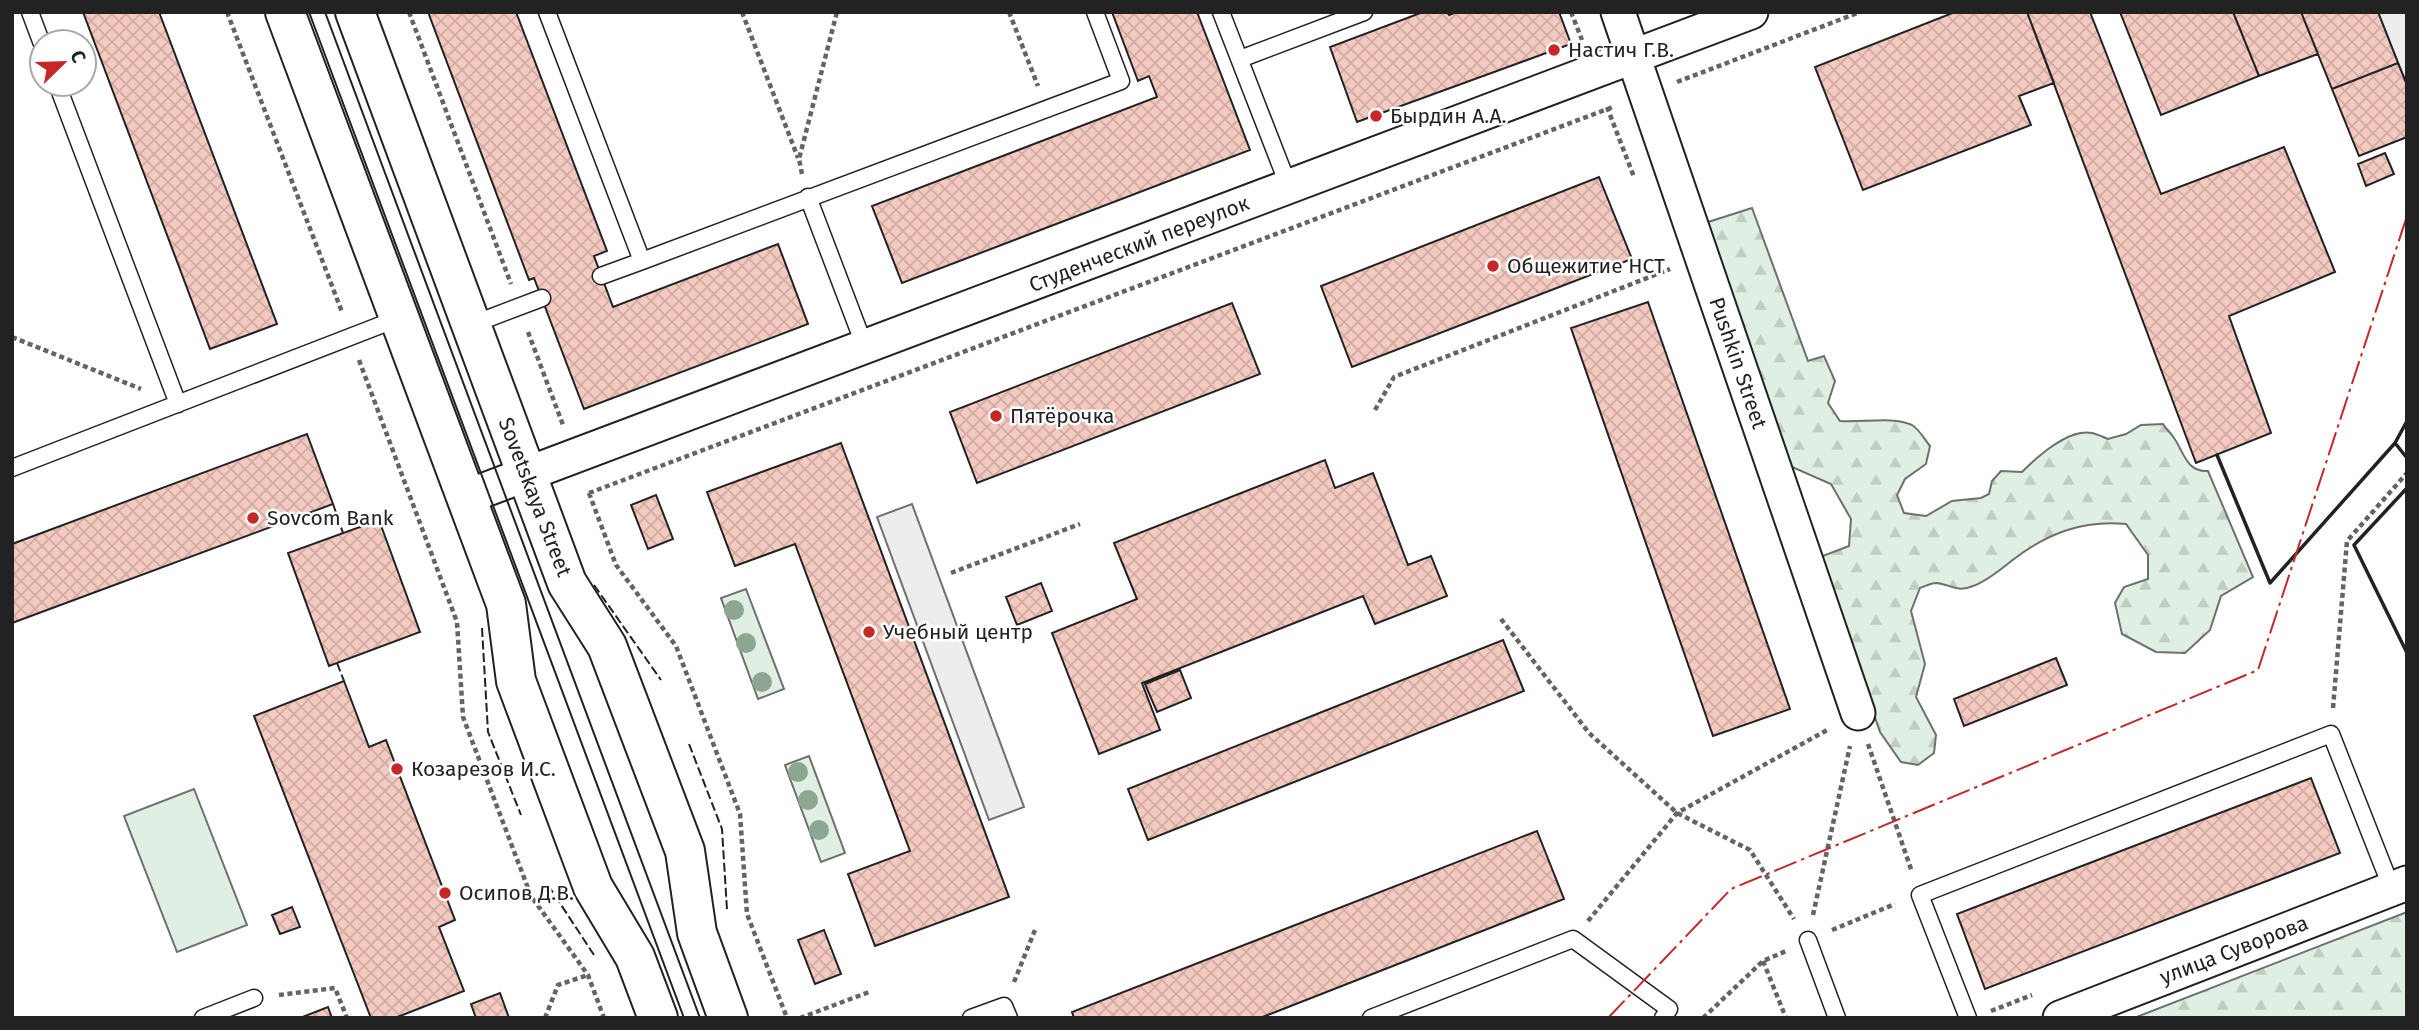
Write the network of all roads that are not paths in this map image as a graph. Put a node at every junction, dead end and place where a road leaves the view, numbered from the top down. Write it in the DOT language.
graph roads {
  1 [pos="285,12"];
  2 [pos="355,12"];
  3 [pos="547,12"];
  4 [pos="1095,12"];
  5 [pos="1222,12"];
  6 [pos="1364,12"];
  7 [pos="1618,12"];
  8 [pos="1751,12"];
  9 [pos="1634,56"];
  10 [pos="1240,59"];
  11 [pos="62,98"];
  12 [pos="1289,187"];
  13 [pos="808,197"];
  14 [pos="642,261"];
  15 [pos="601,276"];
  16 [pos="542,298"];
  17 [pos="399,318"];
  18 [pos="471,325"];
  19 [pos="865,347"];
  20 [pos="178,404"];
  21 [pos="12,468"];
  22 [pos="527,474"];
  23 [pos="466,497"];
  24 [pos="1858,713"];
  25 [pos="2400,886"];
  26 [pos="1808,940"];
  27 [pos="254,999"];
  28 [pos="1006,1012"];
  29 [pos="203,1018"];
  30 [pos="658,1018"];
  31 [pos="728,1018"];
  32 [pos="971,1018"];
  33 [pos="1371,1018"];
  34 [pos="1663,1018"];
  35 [pos="1838,1018"];
  36 [pos="1968,1018"];
  37 [pos="2060,1018"];
  1 -- 17 [label="main road"];
  2 -- 18 [label="main road, Sovetskaya Street"];
  3 -- 14 [label="lane"];
  4 -- 13 [label="lane"];
  5 -- 10 [label="lane"];
  6 -- 10 [label="lane"];
  7 -- 9 [label="street, Pushkin Street"];
  8 -- 9 [label="street, Студенческий переулок"];
  9 -- 12 [label="street, Студенческий переулок"];
  9 -- 24 [label="street, Pushkin Street"];
  10 -- 12 [label="lane"];
  11 -- 20 [label="lane"];
  12 -- 19 [label="street, Студенческий переулок"];
  13 -- 14 [label="lane"];
  13 -- 19 [label="lane"];
  14 -- 15 [label="lane"];
  16 -- 18 [label="lane"];
  17 -- 20 [label="lane"];
  17 -- 23 [label="main road"];
  18 -- 22 [label="main road, Sovetskaya Street"];
  19 -- 22 [label="street, Студенческий переулок"];
  20 -- 21 [label="lane"];
  22 -- 23 [label="street, Студенческий переулок"];
  22 -- 31 [label="main road, Sovetskaya Street"];
  23 -- 30 [label="main road"];
  25 -- 36 [label="lane"];
  25 -- 37 [label="street, улица Суворова"];
  26 -- 35 [label="lane"];
  27 -- 29 [label="lane"];
  28 -- 32 [label="lane"];
  33 -- 34 [label="lane"];
}
